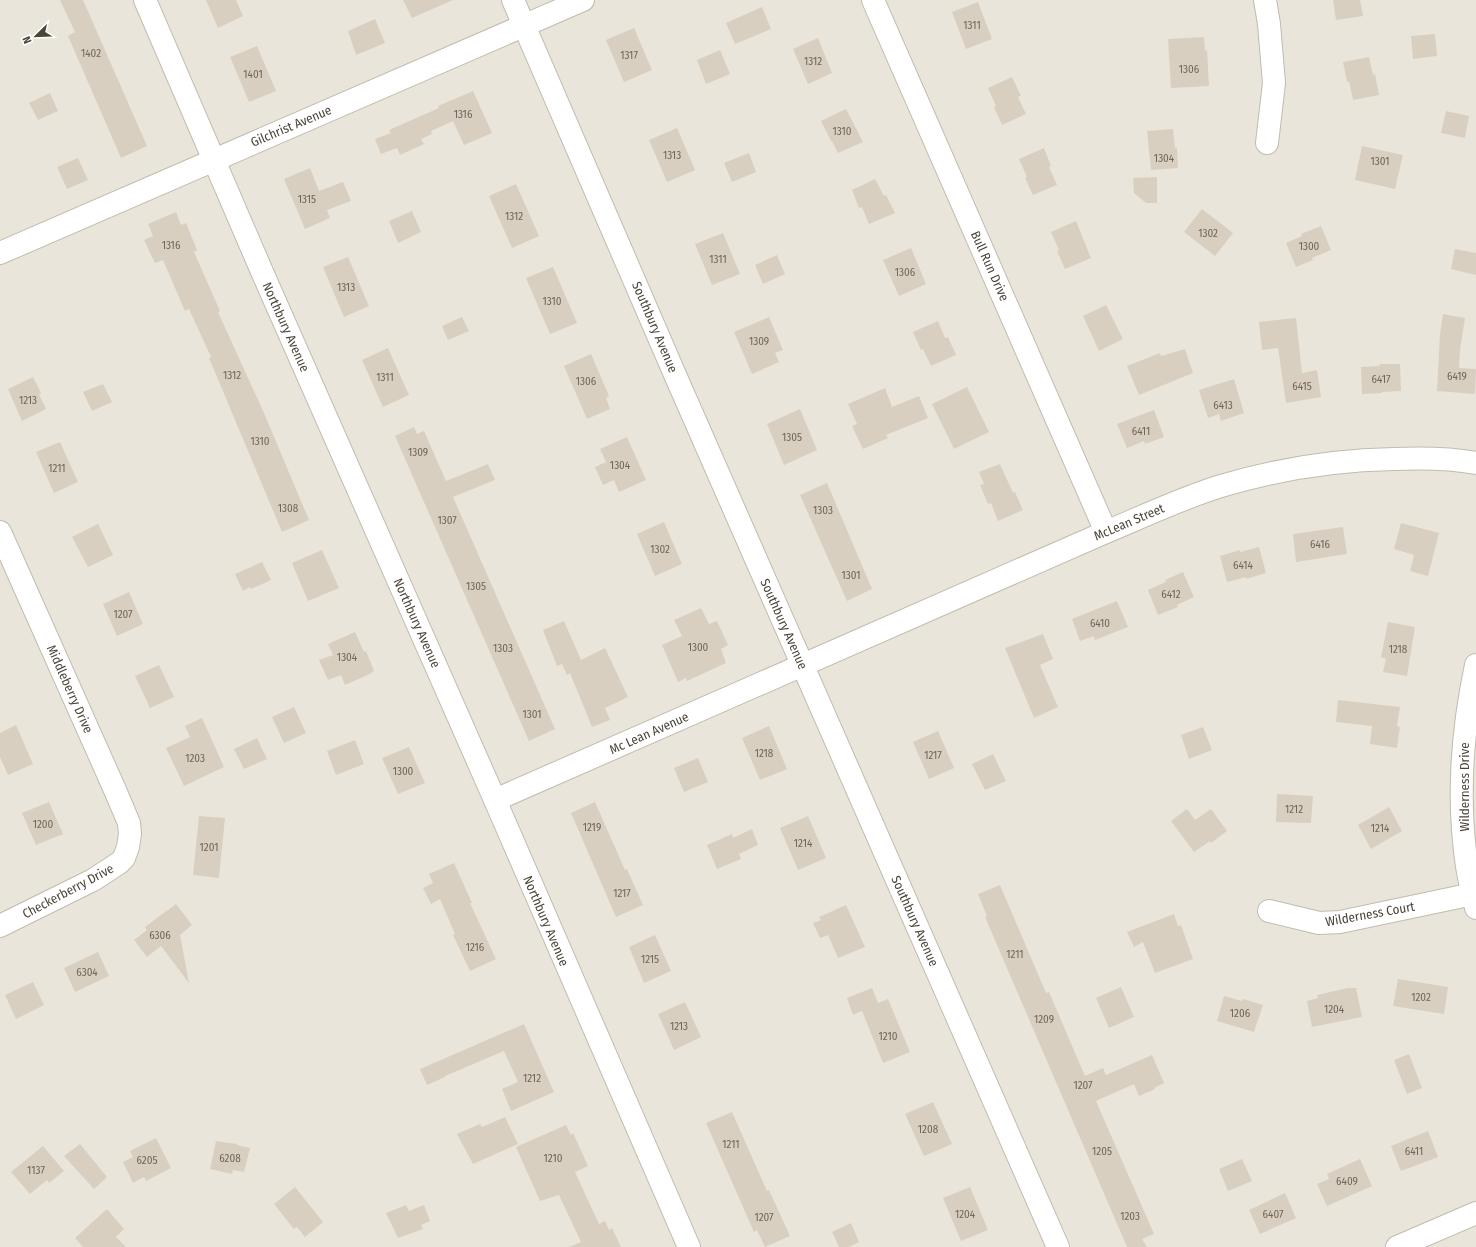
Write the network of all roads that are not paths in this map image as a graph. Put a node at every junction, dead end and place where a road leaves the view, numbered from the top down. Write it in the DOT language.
graph roads {
  1 [pos="145,0"];
  2 [pos="513,0"];
  3 [pos="583,0"];
  4 [pos="873,0"];
  5 [pos="1266,0"];
  6 [pos="524,25"];
  7 [pos="1267,143"];
  8 [pos="214,160"];
  9 [pos="0,253"];
  10 [pos="1476,463"];
  11 [pos="0,532"];
  12 [pos="1106,532"];
  13 [pos="802,665"];
  14 [pos="1476,665"];
  15 [pos="494,800"];
  16 [pos="128,847"];
  17 [pos="1474,901"];
  18 [pos="1269,910"];
  19 [pos="0,926"];
  20 [pos="1476,1213"];
  21 [pos="688,1247"];
  22 [pos="1058,1247"];
  23 [pos="1397,1247"];
  1 -- 8 [label="street, Northbury Avenue"];
  2 -- 6 [label="street, Southbury Avenue"];
  3 -- 6 [label="street, Gilchrist Avenue"];
  4 -- 12 [label="street, Bull Run Drive"];
  5 -- 7 [label="street"];
  6 -- 8 [label="street, Gilchrist Avenue"];
  6 -- 13 [label="street, Southbury Avenue"];
  8 -- 9 [label="street, Gilchrist Avenue"];
  8 -- 15 [label="street, Northbury Avenue"];
  10 -- 12 [label="street, McLean Street"];
  11 -- 16 [label="street, Middleberry Drive"];
  12 -- 13 [label="street, McLean Street"];
  13 -- 15 [label="street, Mc Lean Avenue"];
  13 -- 22 [label="street, Southbury Avenue"];
  14 -- 17 [label="street, Wilderness Drive"];
  15 -- 21 [label="street, Northbury Avenue"];
  16 -- 19 [label="street, Checkerberry Drive"];
  17 -- 18 [label="street, Wilderness Court"];
  20 -- 23 [label="street"];
}
